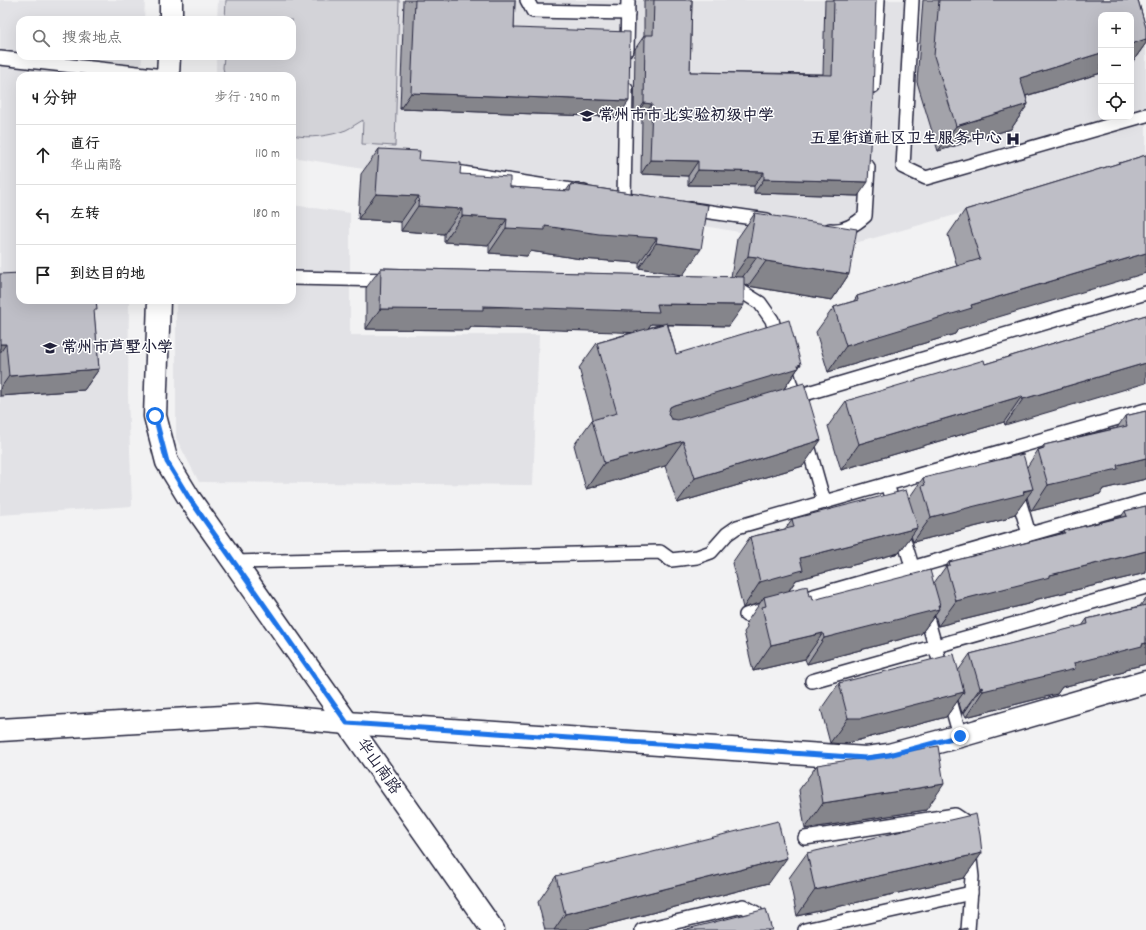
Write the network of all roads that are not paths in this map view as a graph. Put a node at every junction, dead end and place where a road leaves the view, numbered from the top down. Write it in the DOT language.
graph roads {
  1 [pos="171,0"];
  2 [pos="527,0"];
  3 [pos="628,0"];
  4 [pos="878,0"];
  5 [pos="912,0"];
  6 [pos="628,13"];
  7 [pos="170,16"];
  8 [pos="0,58"];
  9 [pos="16,60"];
  10 [pos="18,60"];
  11 [pos="169,60"];
  12 [pos="627,60"];
  13 [pos="128,72"];
  14 [pos="168,72"];
  15 [pos="627,75"];
  16 [pos="872,96"];
  17 [pos="1146,114"];
  18 [pos="869,152"];
  19 [pos="429,168"];
  20 [pos="592,194"];
  21 [pos="608,196"];
  22 [pos="624,199"];
  23 [pos="639,201"];
  24 [pos="677,207"];
  25 [pos="776,222"];
  26 [pos="814,228"];
  27 [pos="296,278"];
  28 [pos="404,281"];
  29 [pos="715,289"];
  30 [pos="1146,294"];
  31 [pos="160,304"];
  32 [pos="794,397"];
  33 [pos="779,402"];
  34 [pos="1146,410"];
  35 [pos="798,412"];
  36 [pos="803,427"];
  37 [pos="1005,450"];
  38 [pos="1009,466"];
  39 [pos="1014,481"];
  40 [pos="888,484"];
  41 [pos="1146,501"];
  42 [pos="824,502"];
  43 [pos="1029,534"];
  44 [pos="234,562"];
  45 [pos="913,568"];
  46 [pos="1146,586"];
  47 [pos="746,615"];
  48 [pos="935,647"];
  49 [pos="812,682"];
  50 [pos="1146,682"];
  51 [pos="347,723"];
  52 [pos="0,730"];
  53 [pos="960,736"];
  54 [pos="805,838"];
  55 [pos="971,893"];
  56 [pos="493,930"];
  57 [pos="642,930"];
  58 [pos="761,930"];
  59 [pos="805,930"];
  60 [pos="968,930"];
  1 -- 7 [label="street"];
  2 -- 6 [label="lane"];
  3 -- 6 [label="lane"];
  4 -- 16 [label="lane"];
  5 -- 17 [label="lane"];
  6 -- 12 [label="lane"];
  8 -- 9 [label="lane"];
  10 -- 13 [label="lane"];
  11 -- 14 [label="street"];
  15 -- 22 [label="lane"];
  18 -- 26 [label="lane"];
  19 -- 20 [label="lane"];
  21 -- 22 [label="lane"];
  22 -- 23 [label="lane"];
  24 -- 25 [label="lane"];
  27 -- 28 [label="lane"];
  29 -- 32 [label="lane"];
  30 -- 32 [label="lane"];
  31 -- 44 [label="street, 华山南路"];
  32 -- 33 [label="lane"];
  32 -- 35 [label="lane"];
  34 -- 37 [label="lane"];
  36 -- 42 [label="lane"];
  37 -- 38 [label="lane"];
  37 -- 40 [label="lane"];
  39 -- 43 [label="lane"];
  40 -- 42 [label="lane"];
  40 -- 45 [label="lane"];
  41 -- 43 [label="lane"];
  42 -- 44 [label="lane"];
  43 -- 45 [label="lane"];
  44 -- 51 [label="street, 华山南路"];
  45 -- 47 [label="lane"];
  45 -- 48 [label="lane"];
  46 -- 48 [label="lane"];
  48 -- 49 [label="lane"];
  48 -- 53 [label="lane"];
  50 -- 53 [label="street"];
  51 -- 52 [label="street"];
  51 -- 53 [label="street"];
  51 -- 56 [label="street, 华山南路"];
  54 -- 55 [label="lane"];
  55 -- 59 [label="lane"];
  55 -- 60 [label="lane"];
  57 -- 58 [label="lane"];
}
